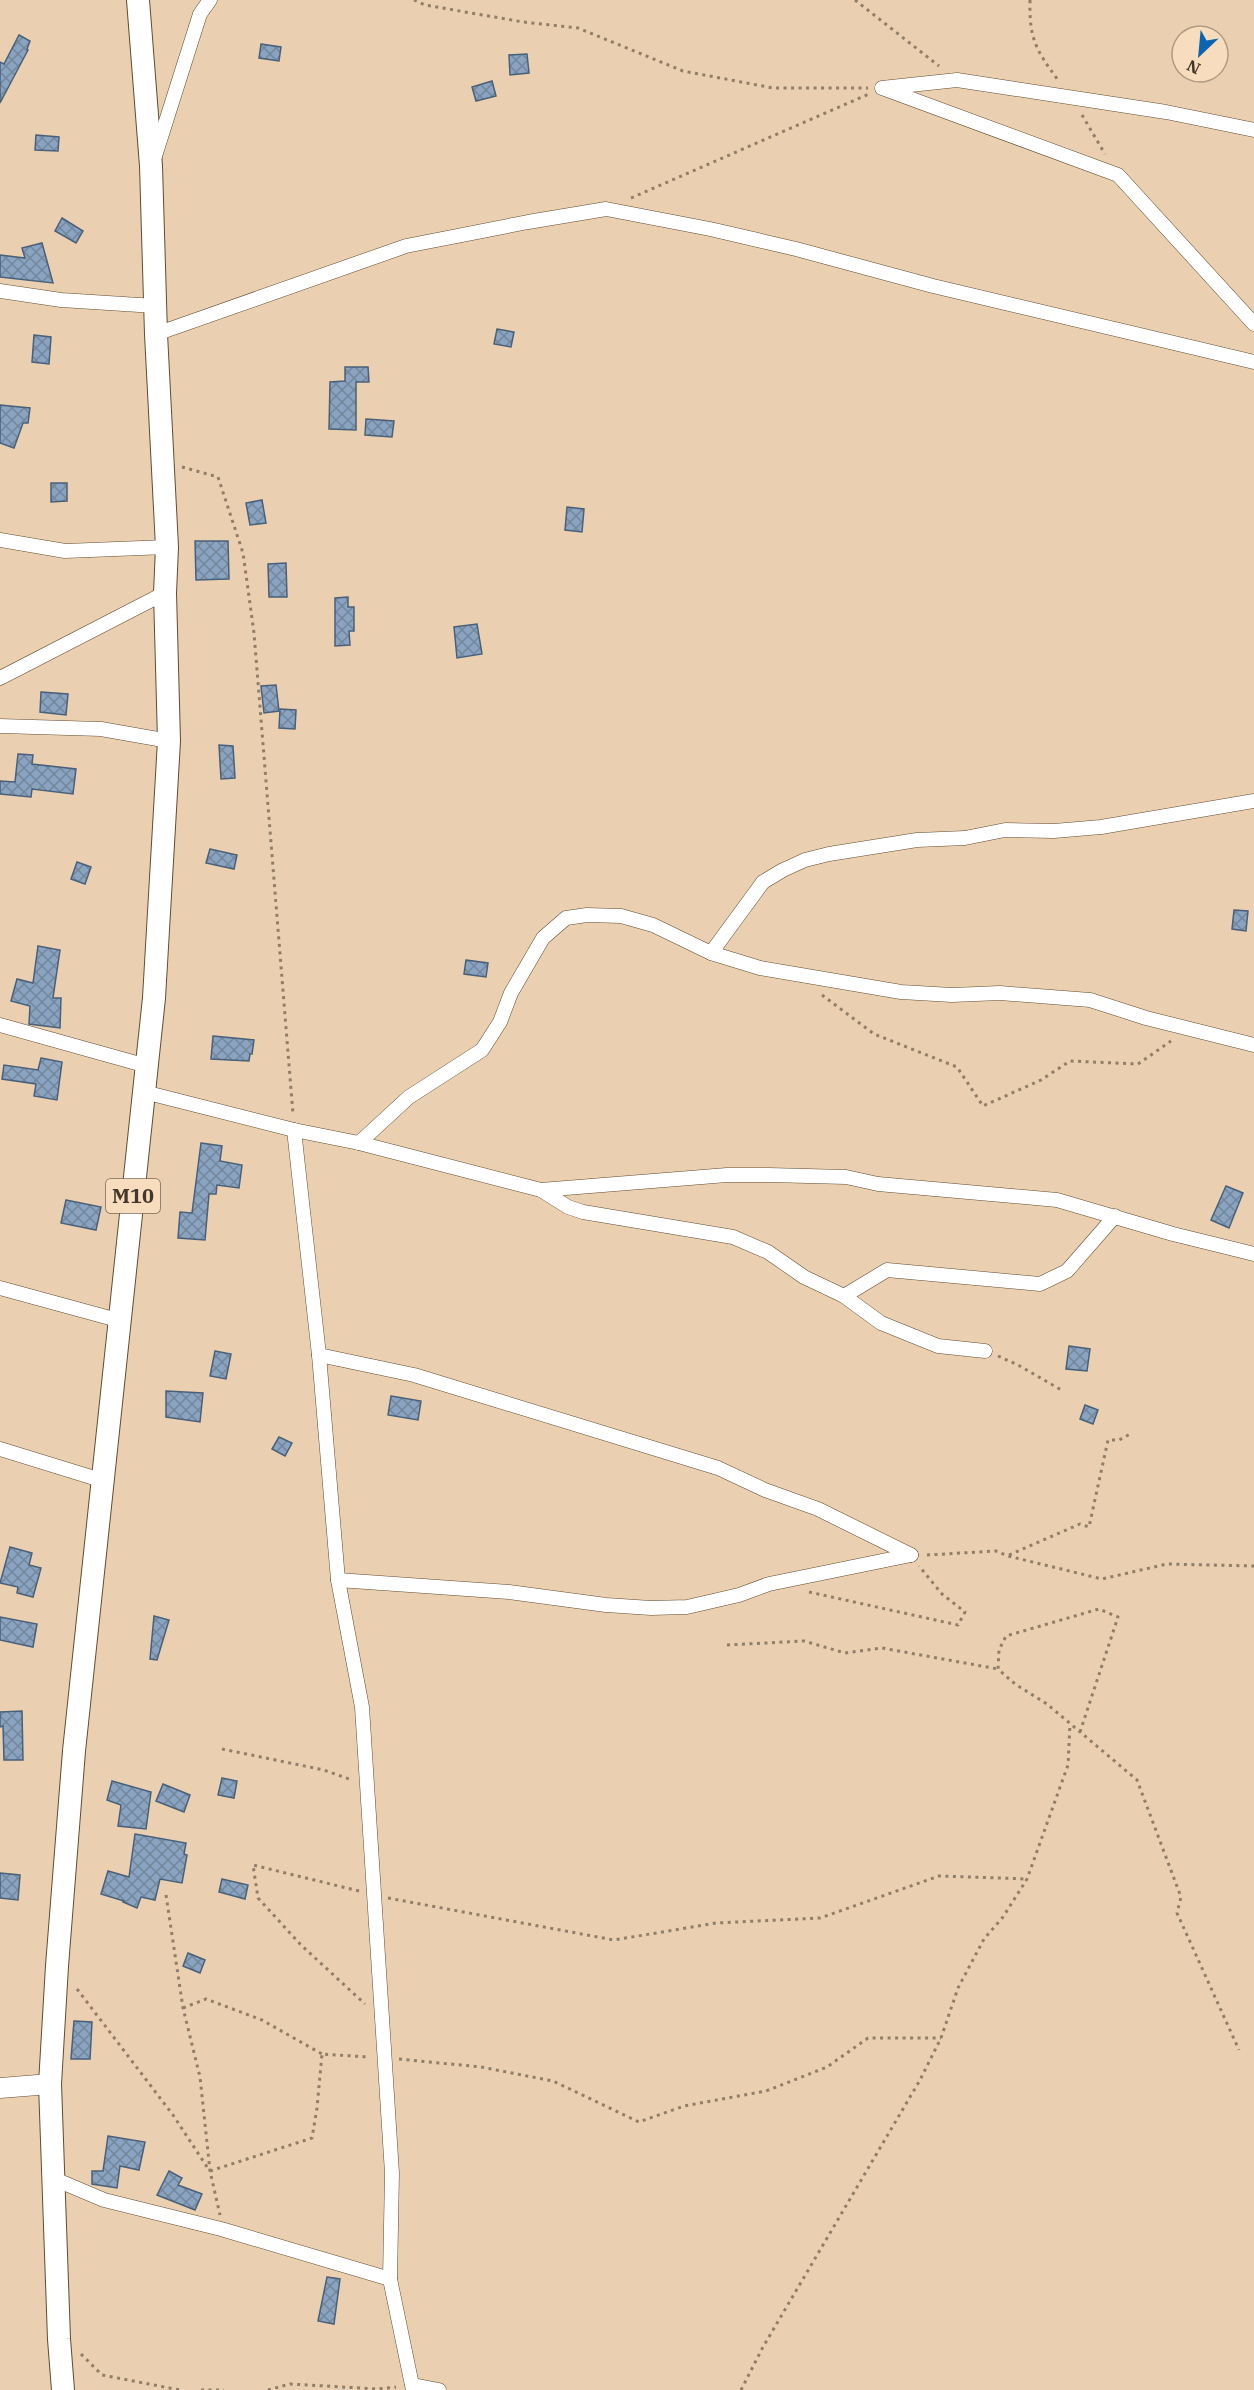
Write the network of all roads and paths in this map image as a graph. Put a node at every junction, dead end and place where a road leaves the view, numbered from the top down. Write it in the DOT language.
graph roads {
  1 [pos="138,0"];
  2 [pos="210,0"];
  3 [pos="414,0"];
  4 [pos="855,0"];
  5 [pos="957,80"];
  6 [pos="882,88"];
  7 [pos="1254,130"];
  8 [pos="151,166"];
  9 [pos="606,209"];
  10 [pos="0,291"];
  11 [pos="155,306"];
  12 [pos="1254,324"];
  13 [pos="156,334"];
  14 [pos="1254,362"];
  15 [pos="162,462"];
  16 [pos="0,540"];
  17 [pos="167,547"];
  18 [pos="165,593"];
  19 [pos="0,678"];
  20 [pos="0,726"];
  21 [pos="169,741"];
  22 [pos="1254,801"];
  23 [pos="711,953"];
  24 [pos="819,993"];
  25 [pos="0,1025"];
  26 [pos="1189,1028"];
  27 [pos="1254,1045"];
  28 [pos="147,1066"];
  29 [pos="144,1092"];
  30 [pos="294,1131"];
  31 [pos="359,1143"];
  32 [pos="541,1190"];
  33 [pos="1115,1216"];
  34 [pos="1254,1254"];
  35 [pos="0,1288"];
  36 [pos="844,1296"];
  37 [pos="121,1321"];
  38 [pos="985,1351"];
  39 [pos="319,1355"];
  40 [pos="1063,1391"];
  41 [pos="1131,1433"];
  42 [pos="0,1449"];
  43 [pos="104,1482"];
  44 [pos="910,1555"];
  45 [pos="1008,1556"];
  46 [pos="1254,1566"];
  47 [pos="338,1580"];
  48 [pos="803,1591"];
  49 [pos="727,1644"];
  50 [pos="998,1669"];
  51 [pos="1070,1724"];
  52 [pos="1080,1732"];
  53 [pos="222,1749"];
  54 [pos="367,1786"];
  55 [pos="1027,1879"];
  56 [pos="166,1895"];
  57 [pos="375,1895"];
  58 [pos="57,1966"];
  59 [pos="183,2008"];
  60 [pos="384,2022"];
  61 [pos="941,2038"];
  62 [pos="1239,2050"];
  63 [pos="322,2054"];
  64 [pos="386,2058"];
  65 [pos="50,2084"];
  66 [pos="0,2088"];
  67 [pos="210,2171"];
  68 [pos="52,2178"];
  69 [pos="220,2229"];
  70 [pos="390,2278"];
  71 [pos="58,2339"];
  72 [pos="413,2388"];
  73 [pos="63,2390"];
  74 [pos="180,2390"];
  75 [pos="201,2390"];
  76 [pos="224,2390"];
  77 [pos="268,2390"];
  78 [pos="439,2390"];
  79 [pos="741,2390"];
  1 -- 8 [label="main road, M10"];
  2 -- 8 [label="street"];
  3 -- 6 [label="path"];
  4 -- 5 [label="path"];
  5 -- 6 [label="street"];
  5 -- 7 [label="street"];
  6 -- 9 [label="path"];
  6 -- 12 [label="street"];
  8 -- 11 [label="main road, M10"];
  9 -- 13 [label="street"];
  9 -- 14 [label="street"];
  10 -- 11 [label="street"];
  11 -- 13 [label="main road, M10"];
  13 -- 15 [label="main road, M10"];
  15 -- 17 [label="main road, M10"];
  15 -- 30 [label="path"];
  16 -- 17 [label="street"];
  17 -- 18 [label="main road, M10"];
  18 -- 19 [label="street"];
  18 -- 21 [label="main road, M10"];
  20 -- 21 [label="street"];
  21 -- 28 [label="main road, M10"];
  22 -- 23 [label="street"];
  23 -- 26 [label="street"];
  23 -- 31 [label="street"];
  24 -- 26 [label="path"];
  25 -- 28 [label="street"];
  26 -- 27 [label="street"];
  28 -- 29 [label="main road, M10"];
  29 -- 30 [label="street"];
  29 -- 37 [label="main road, M10"];
  30 -- 31 [label="street"];
  30 -- 39 [label="street"];
  31 -- 32 [label="street"];
  32 -- 33 [label="street"];
  32 -- 36 [label="street"];
  33 -- 34 [label="street"];
  33 -- 36 [label="street"];
  35 -- 37 [label="street"];
  36 -- 38 [label="street"];
  37 -- 43 [label="main road, M10"];
  38 -- 40 [label="path"];
  39 -- 44 [label="street"];
  39 -- 47 [label="street"];
  41 -- 45 [label="path"];
  42 -- 43 [label="street"];
  43 -- 58 [label="main road, M10"];
  44 -- 45 [label="path"];
  44 -- 47 [label="street"];
  44 -- 48 [label="path"];
  45 -- 46 [label="path"];
  47 -- 54 [label="street"];
  49 -- 50 [label="path"];
  50 -- 51 [label="path"];
  50 -- 52 [label="path"];
  51 -- 52 [label="path"];
  51 -- 55 [label="path"];
  52 -- 62 [label="path"];
  53 -- 54 [label="path"];
  54 -- 57 [label="street"];
  55 -- 57 [label="path"];
  55 -- 61 [label="path"];
  56 -- 59 [label="path"];
  57 -- 60 [label="street"];
  57 -- 60 [label="path"];
  58 -- 65 [label="main road, M10"];
  58 -- 67 [label="path"];
  59 -- 63 [label="path"];
  59 -- 67 [label="path"];
  60 -- 64 [label="street"];
  61 -- 64 [label="path"];
  61 -- 79 [label="path"];
  63 -- 64 [label="path"];
  63 -- 67 [label="path"];
  64 -- 70 [label="street"];
  65 -- 66 [label="main road"];
  65 -- 68 [label="main road, M10"];
  67 -- 69 [label="path"];
  68 -- 69 [label="street"];
  68 -- 71 [label="main road, M10"];
  69 -- 70 [label="street"];
  70 -- 72 [label="street"];
  71 -- 73 [label="main road, M10"];
  71 -- 74 [label="path"];
  72 -- 77 [label="path"];
  72 -- 78 [label="street"];
  75 -- 76 [label="path"];
}
